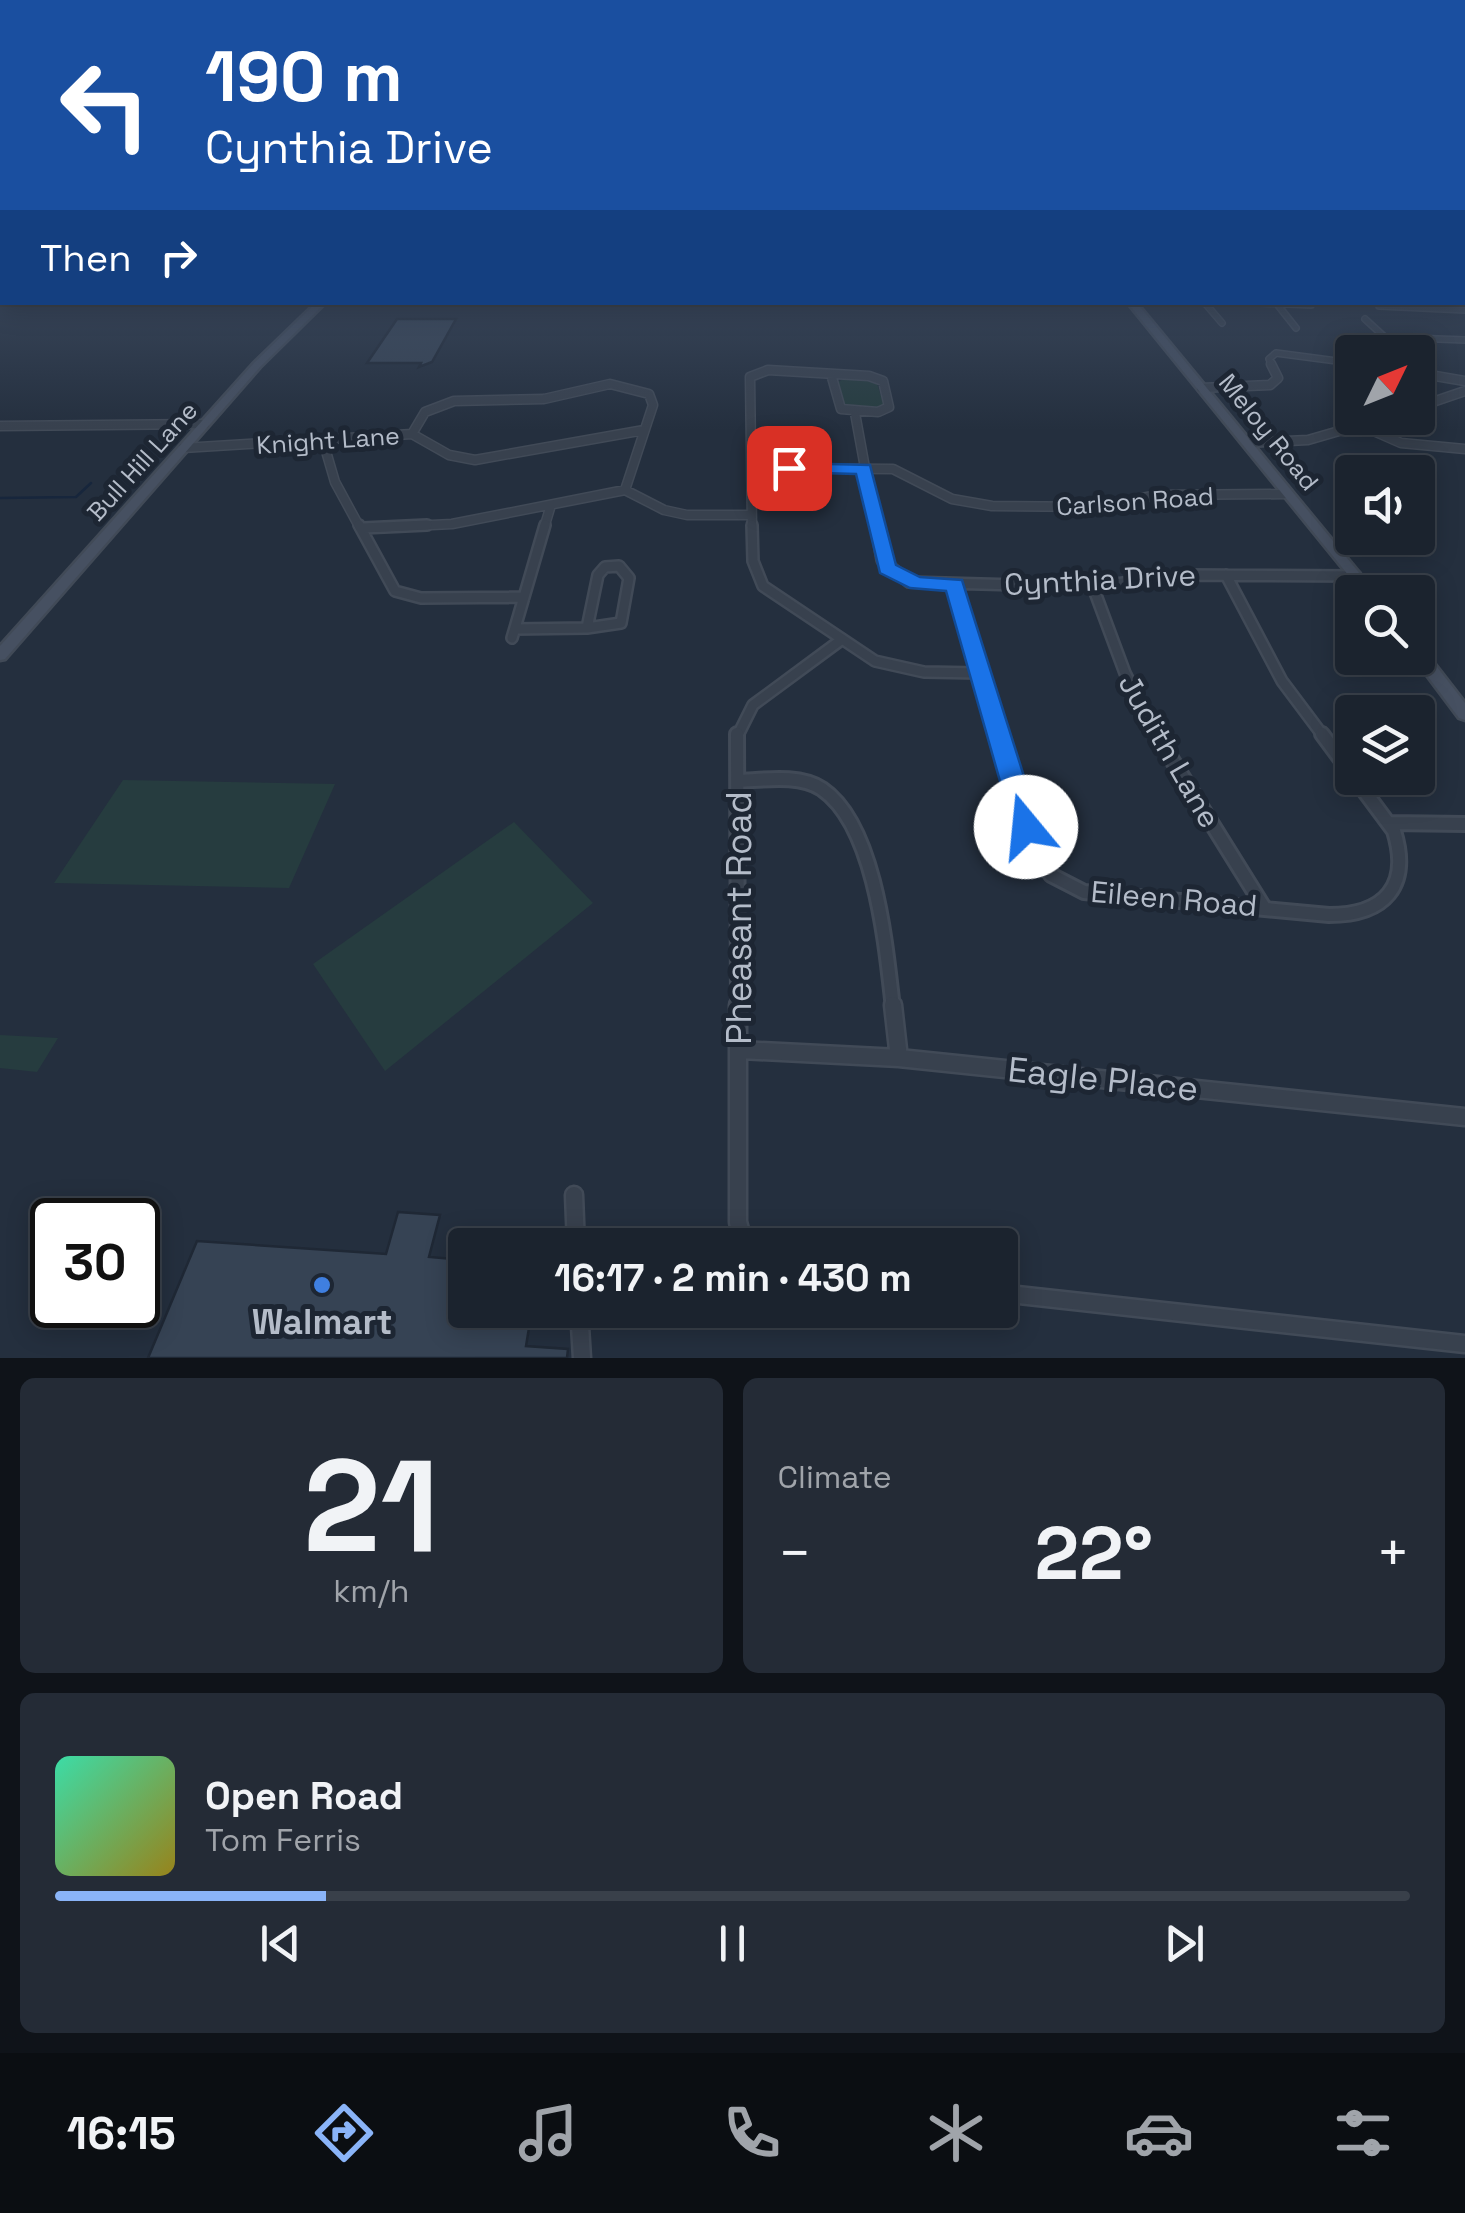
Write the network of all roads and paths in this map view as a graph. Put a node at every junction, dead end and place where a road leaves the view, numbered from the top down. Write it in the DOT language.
graph roads {
  1 [pos="319,305"];
  2 [pos="1133,305"];
  3 [pos="1207,305"];
  4 [pos="1278,305"];
  5 [pos="1379,306"];
  6 [pos="1465,310"];
  7 [pos="1365,319"];
  8 [pos="1222,323"];
  9 [pos="1296,328"];
  10 [pos="1383,335"];
  11 [pos="1435,339"];
  12 [pos="1465,340"];
  13 [pos="1335,361"];
  14 [pos="832,374"];
  15 [pos="1435,375"];
  16 [pos="1465,380"];
  17 [pos="1201,388"];
  18 [pos="1465,391"];
  19 [pos="1435,401"];
  20 [pos="854,413"];
  21 [pos="205,424"];
  22 [pos="0,426"];
  23 [pos="644,430"];
  24 [pos="1335,432"];
  25 [pos="412,434"];
  26 [pos="1384,435"];
  27 [pos="322,441"];
  28 [pos="1247,444"];
  29 [pos="183,448"];
  30 [pos="1465,449"];
  31 [pos="752,468"];
  32 [pos="864,469"];
  33 [pos="625,490"];
  34 [pos="1287,494"];
  35 [pos="552,505"];
  36 [pos="750,515"];
  37 [pos="363,528"];
  38 [pos="1226,575"];
  39 [pos="1355,575"];
  40 [pos="1335,576"];
  41 [pos="955,584"];
  42 [pos="1094,586"];
  43 [pos="524,596"];
  44 [pos="587,628"];
  45 [pos="7,639"];
  46 [pos="841,640"];
  47 [pos="0,655"];
  48 [pos="979,673"];
  49 [pos="1435,675"];
  50 [pos="1465,714"];
  51 [pos="738,780"];
  52 [pos="1388,823"];
  53 [pos="1465,824"];
  54 [pos="1264,906"];
  55 [pos="740,1050"];
  56 [pos="898,1058"];
  57 [pos="1465,1116"];
  58 [pos="574,1195"];
  59 [pos="575,1228"];
  60 [pos="740,1228"];
  61 [pos="1018,1295"];
  62 [pos="581,1328"];
  63 [pos="1465,1344"];
  64 [pos="582,1358"];
  1 -- 21 [label="main road, Bull Hill Lane"];
  2 -- 17 [label="main road, Meloy Road"];
  3 -- 8 [label="street"];
  4 -- 9 [label="street"];
  5 -- 6 [label="street"];
  7 -- 10 [label="street"];
  11 -- 12 [label="street"];
  13 -- 17 [label="street"];
  14 -- 20 [label="street, Cynthia Drive"];
  14 -- 20 [label="street"];
  14 -- 31 [label="street"];
  15 -- 16 [label="street"];
  17 -- 28 [label="main road, Meloy Road"];
  18 -- 19 [label="street"];
  20 -- 32 [label="street, Cynthia Drive"];
  21 -- 22 [label="street"];
  21 -- 29 [label="main road, Bull Hill Lane"];
  23 -- 25 [label="street, Knight Lane"];
  23 -- 25 [label="street"];
  23 -- 33 [label="street"];
  24 -- 28 [label="street"];
  25 -- 27 [label="street, Knight Lane"];
  26 -- 30 [label="street"];
  27 -- 29 [label="street, Knight Lane"];
  27 -- 37 [label="street"];
  28 -- 34 [label="main road, Meloy Road"];
  29 -- 45 [label="main road, Bull Hill Lane"];
  31 -- 32 [label="street, Carlson Road"];
  31 -- 36 [label="street"];
  32 -- 34 [label="street, Carlson Road"];
  32 -- 41 [label="street, Cynthia Drive"];
  33 -- 35 [label="street"];
  33 -- 36 [label="street"];
  34 -- 39 [label="main road, Meloy Road"];
  35 -- 37 [label="street"];
  35 -- 43 [label="street"];
  36 -- 46 [label="street"];
  37 -- 43 [label="street"];
  38 -- 40 [label="street, Cynthia Drive"];
  38 -- 42 [label="street, Cynthia Drive"];
  38 -- 52 [label="street"];
  41 -- 42 [label="street, Cynthia Drive"];
  41 -- 48 [label="street, Eileen Road"];
  42 -- 54 [label="street, Judith Lane"];
  43 -- 44 [label="street"];
  44 -- 44 [label="street"];
  45 -- 47 [label="main road, Bull Hill Lane"];
  46 -- 48 [label="street"];
  46 -- 51 [label="street, Pheasant Road"];
  48 -- 54 [label="street, Eileen Road"];
  49 -- 50 [label="main road"];
  51 -- 55 [label="street, Pheasant Road"];
  51 -- 56 [label="street"];
  52 -- 53 [label="street"];
  52 -- 54 [label="street, Eileen Road"];
  55 -- 56 [label="street, Eagle Place"];
  55 -- 60 [label="street, Pheasant Road"];
  56 -- 57 [label="street, Eagle Place"];
  58 -- 59 [label="street"];
  61 -- 63 [label="street"];
  62 -- 64 [label="street"];
}
